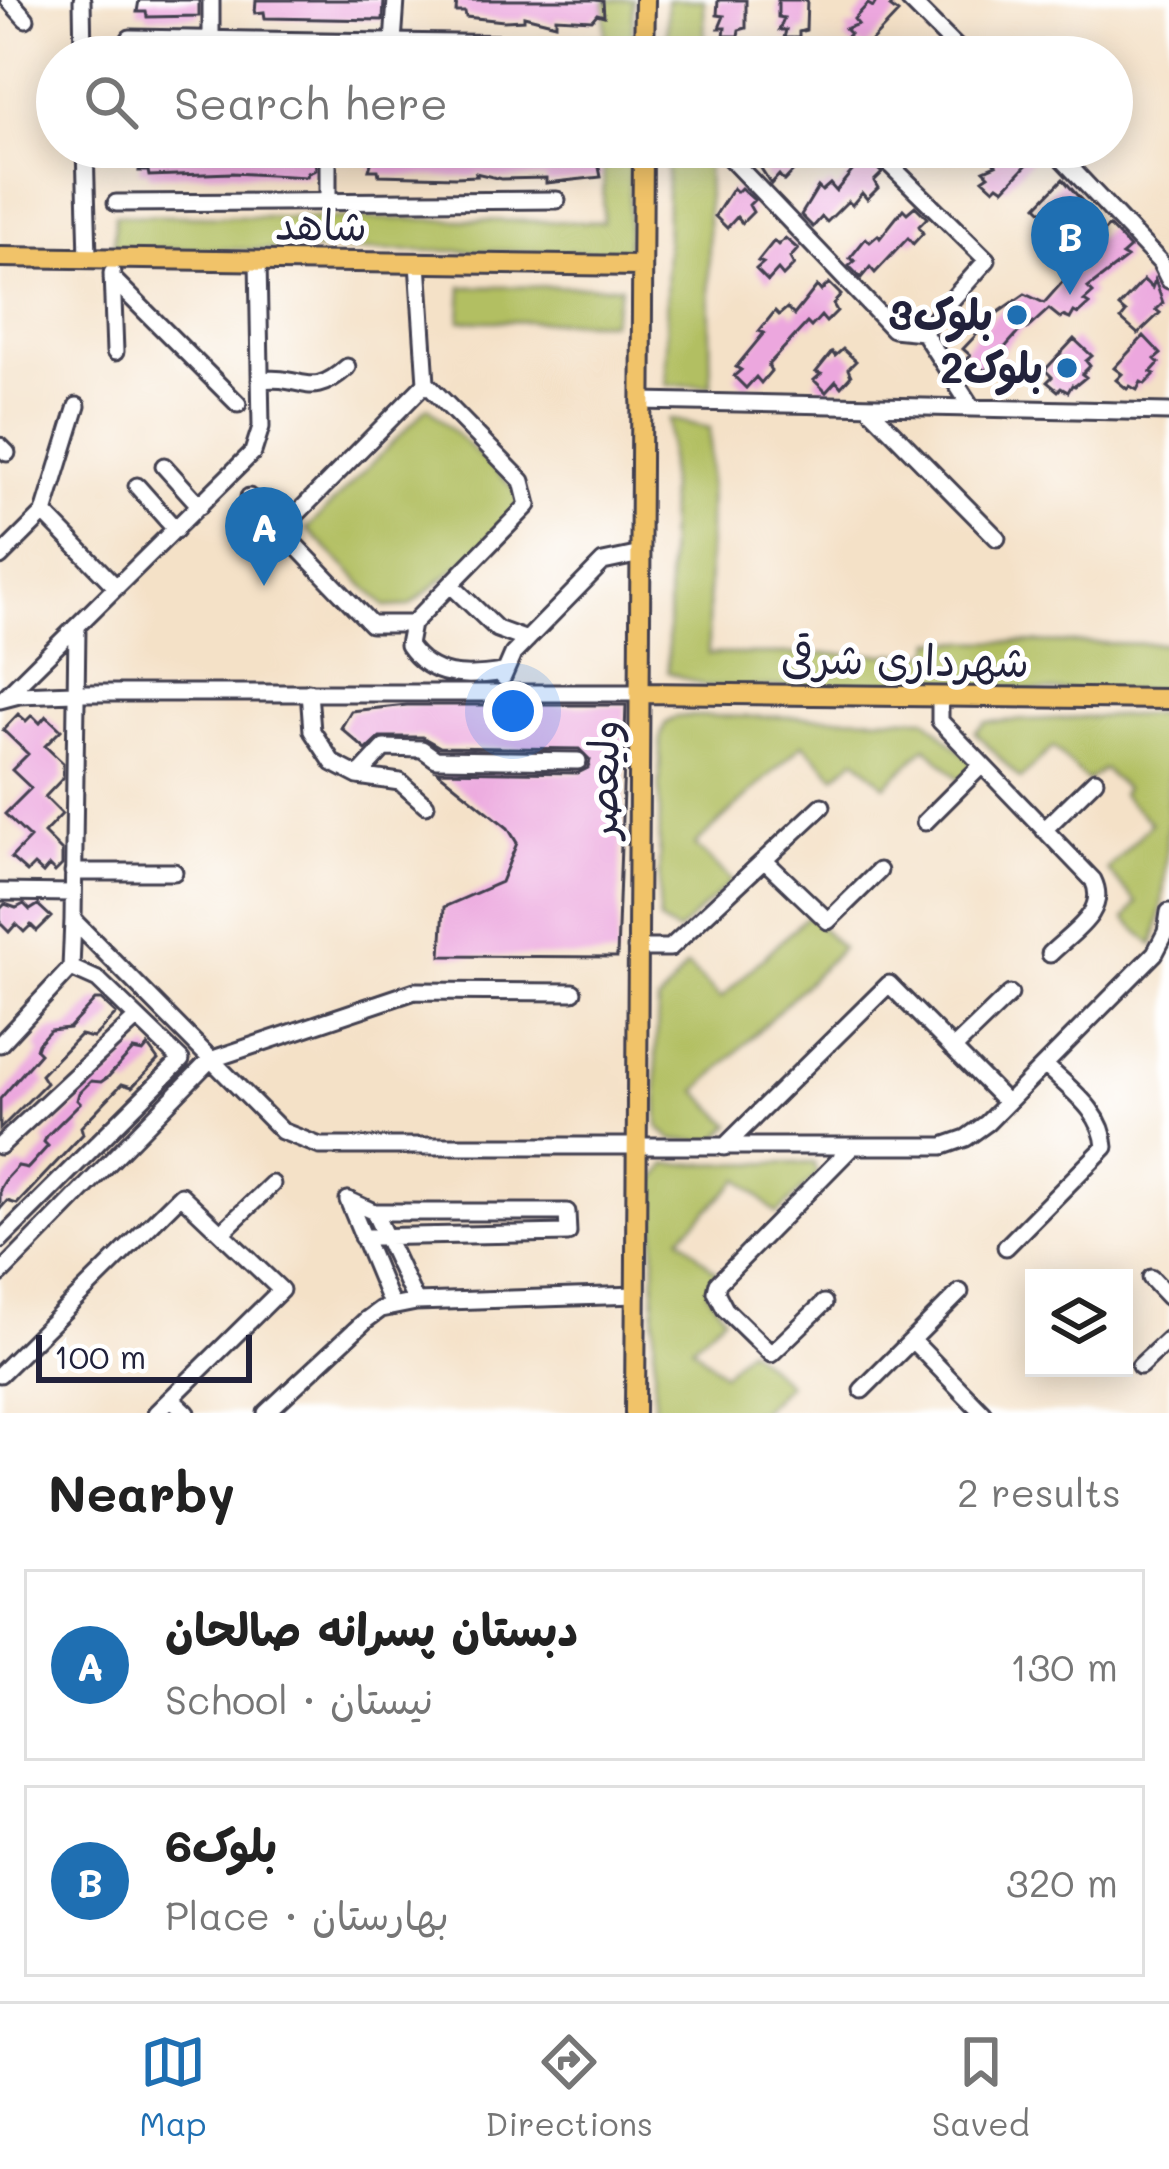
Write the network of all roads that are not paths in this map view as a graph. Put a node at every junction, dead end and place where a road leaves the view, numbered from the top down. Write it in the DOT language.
graph roads {
  1 [pos="9,0"];
  2 [pos="82,0"];
  3 [pos="211,0"];
  4 [pos="396,0"];
  5 [pos="645,0"];
  6 [pos="909,0"];
  7 [pos="26,19"];
  8 [pos="83,36"];
  9 [pos="211,36"];
  10 [pos="393,36"];
  11 [pos="644,36"];
  12 [pos="945,36"];
  13 [pos="86,168"];
  14 [pos="328,168"];
  15 [pos="643,168"];
  16 [pos="739,168"];
  17 [pos="893,168"];
  18 [pos="1071,168"];
  19 [pos="328,200"];
  20 [pos="557,200"];
  21 [pos="116,203"];
  22 [pos="0,256"];
  23 [pos="88,258"];
  24 [pos="258,260"];
  25 [pos="418,263"];
  26 [pos="641,266"];
  27 [pos="112,268"];
  28 [pos="1169,280"];
  29 [pos="923,332"];
  30 [pos="115,352"];
  31 [pos="347,367"];
  32 [pos="260,380"];
  33 [pos="427,383"];
  34 [pos="640,401"];
  35 [pos="238,404"];
  36 [pos="970,405"];
  37 [pos="76,406"];
  38 [pos="869,409"];
  39 [pos="1169,412"];
  40 [pos="164,466"];
  41 [pos="136,486"];
  42 [pos="249,497"];
  43 [pos="200,506"];
  44 [pos="44,513"];
  45 [pos="176,530"];
  46 [pos="280,531"];
  47 [pos="997,538"];
  48 [pos="641,554"];
  49 [pos="0,557"];
  50 [pos="452,585"];
  51 [pos="116,587"];
  52 [pos="412,624"];
  53 [pos="76,628"];
  54 [pos="527,640"];
  55 [pos="503,672"];
  56 [pos="309,692"];
  57 [pos="502,692"];
  58 [pos="74,693"];
  59 [pos="640,693"];
  60 [pos="940,696"];
  61 [pos="2,699"];
  62 [pos="1169,699"];
  63 [pos="578,761"];
  64 [pos="982,766"];
  65 [pos="358,776"];
  66 [pos="1096,780"];
  67 [pos="426,805"];
  68 [pos="822,806"];
  69 [pos="925,822"];
  70 [pos="1044,830"];
  71 [pos="764,860"];
  72 [pos="879,871"];
  73 [pos="73,872"];
  74 [pos="174,872"];
  75 [pos="0,892"];
  76 [pos="73,892"];
  77 [pos="1169,912"];
  78 [pos="73,920"];
  79 [pos="636,948"];
  80 [pos="1050,954"];
  81 [pos="71,968"];
  82 [pos="573,992"];
  83 [pos="1010,994"];
  84 [pos="137,1018"];
  85 [pos="0,1044"];
  86 [pos="953,1049"];
  87 [pos="211,1060"];
  88 [pos="1045,1065"];
  89 [pos="1007,1103"];
  90 [pos="636,1146"];
  91 [pos="854,1146"];
  92 [pos="0,1147"];
  93 [pos="724,1147"];
  94 [pos="272,1184"];
  95 [pos="374,1212"];
  96 [pos="221,1233"];
  97 [pos="362,1237"];
  98 [pos="387,1237"];
  99 [pos="0,1240"];
  100 [pos="1006,1247"];
  101 [pos="0,1274"];
  102 [pos="1151,1278"];
  103 [pos="959,1292"];
  104 [pos="637,1295"];
  105 [pos="1169,1297"];
  106 [pos="416,1302"];
  107 [pos="824,1303"];
  108 [pos="392,1306"];
  109 [pos="1169,1339"];
  110 [pos="912,1340"];
  111 [pos="1140,1366"];
  112 [pos="0,1374"];
  113 [pos="862,1390"];
  114 [pos="171,1398"];
  115 [pos="157,1413"];
  116 [pos="187,1413"];
  117 [pos="266,1413"];
  118 [pos="634,1413"];
  119 [pos="983,1413"];
  1 -- 7 [label="street"];
  2 -- 8 [label="street"];
  3 -- 9 [label="street"];
  4 -- 10 [label="street"];
  5 -- 11 [label="main road"];
  6 -- 12 [label="street"];
  13 -- 23 [label="street"];
  14 -- 19 [label="street"];
  15 -- 26 [label="main road, ولیعصر"];
  16 -- 29 [label="street"];
  17 -- 29 [label="street"];
  18 -- 28 [label="street"];
  19 -- 20 [label="street"];
  19 -- 21 [label="street"];
  22 -- 23 [label="main road, شاهد"];
  23 -- 27 [label="main road, شاهد"];
  24 -- 25 [label="main road, شاهد"];
  24 -- 27 [label="main road, شاهد"];
  24 -- 32 [label="street"];
  25 -- 26 [label="main road, شاهد"];
  25 -- 33 [label="street"];
  26 -- 34 [label="main road, ولیعصر"];
  27 -- 30 [label="street"];
  27 -- 35 [label="street"];
  29 -- 36 [label="street"];
  31 -- 32 [label="street"];
  32 -- 43 [label="street"];
  33 -- 46 [label="street"];
  33 -- 50 [label="street"];
  34 -- 38 [label="street"];
  34 -- 48 [label="main road, ولیعصر"];
  36 -- 38 [label="street"];
  36 -- 39 [label="street"];
  37 -- 44 [label="street"];
  38 -- 47 [label="street"];
  40 -- 43 [label="street"];
  41 -- 45 [label="street"];
  42 -- 46 [label="street"];
  43 -- 45 [label="street"];
  44 -- 49 [label="street"];
  44 -- 51 [label="street"];
  45 -- 51 [label="street"];
  46 -- 52 [label="street"];
  48 -- 54 [label="street"];
  48 -- 59 [label="main road, ولیعصر"];
  50 -- 52 [label="street"];
  50 -- 54 [label="street"];
  51 -- 53 [label="street"];
  52 -- 55 [label="street"];
  53 -- 58 [label="street"];
  53 -- 61 [label="street"];
  54 -- 55 [label="street"];
  55 -- 57 [label="street"];
  56 -- 57 [label="street"];
  56 -- 58 [label="street"];
  56 -- 65 [label="street"];
  57 -- 59 [label="street"];
  58 -- 61 [label="street"];
  58 -- 73 [label="street"];
  59 -- 60 [label="main road, شهرداری شرقی"];
  59 -- 79 [label="main road, ولیعصر"];
  60 -- 62 [label="main road, شهرداری شرقی"];
  60 -- 64 [label="street"];
  63 -- 65 [label="street"];
  64 -- 69 [label="street"];
  64 -- 70 [label="street"];
  65 -- 67 [label="street"];
  66 -- 70 [label="street"];
  68 -- 71 [label="street"];
  70 -- 80 [label="street"];
  71 -- 72 [label="street"];
  71 -- 79 [label="street"];
  73 -- 74 [label="street"];
  73 -- 76 [label="street"];
  75 -- 76 [label="street"];
  76 -- 78 [label="street"];
  77 -- 88 [label="street"];
  78 -- 81 [label="street"];
  78 -- 87 [label="street"];
  79 -- 90 [label="main road, ولیعصر"];
  81 -- 84 [label="street"];
  81 -- 85 [label="street"];
  82 -- 87 [label="street"];
  83 -- 86 [label="street"];
  84 -- 92 [label="street"];
  84 -- 99 [label="street"];
  86 -- 89 [label="street"];
  86 -- 93 [label="street"];
  87 -- 90 [label="street"];
  87 -- 101 [label="street"];
  88 -- 89 [label="street"];
  88 -- 100 [label="street"];
  89 -- 91 [label="street"];
  90 -- 93 [label="street"];
  90 -- 104 [label="main road, ولیعصر"];
  91 -- 93 [label="street"];
  91 -- 107 [label="street"];
  94 -- 96 [label="street"];
  95 -- 97 [label="street"];
  95 -- 98 [label="street"];
  95 -- 98 [label="street"];
  96 -- 112 [label="street"];
  96 -- 114 [label="street"];
  97 -- 98 [label="street"];
  97 -- 108 [label="street"];
  98 -- 106 [label="street"];
  102 -- 105 [label="street"];
  103 -- 110 [label="street"];
  104 -- 106 [label="street"];
  104 -- 118 [label="main road, ولیعصر"];
  106 -- 108 [label="street"];
  108 -- 117 [label="street"];
  109 -- 111 [label="street"];
  110 -- 113 [label="street"];
  110 -- 119 [label="street"];
  114 -- 115 [label="street"];
  114 -- 116 [label="street"];
}
